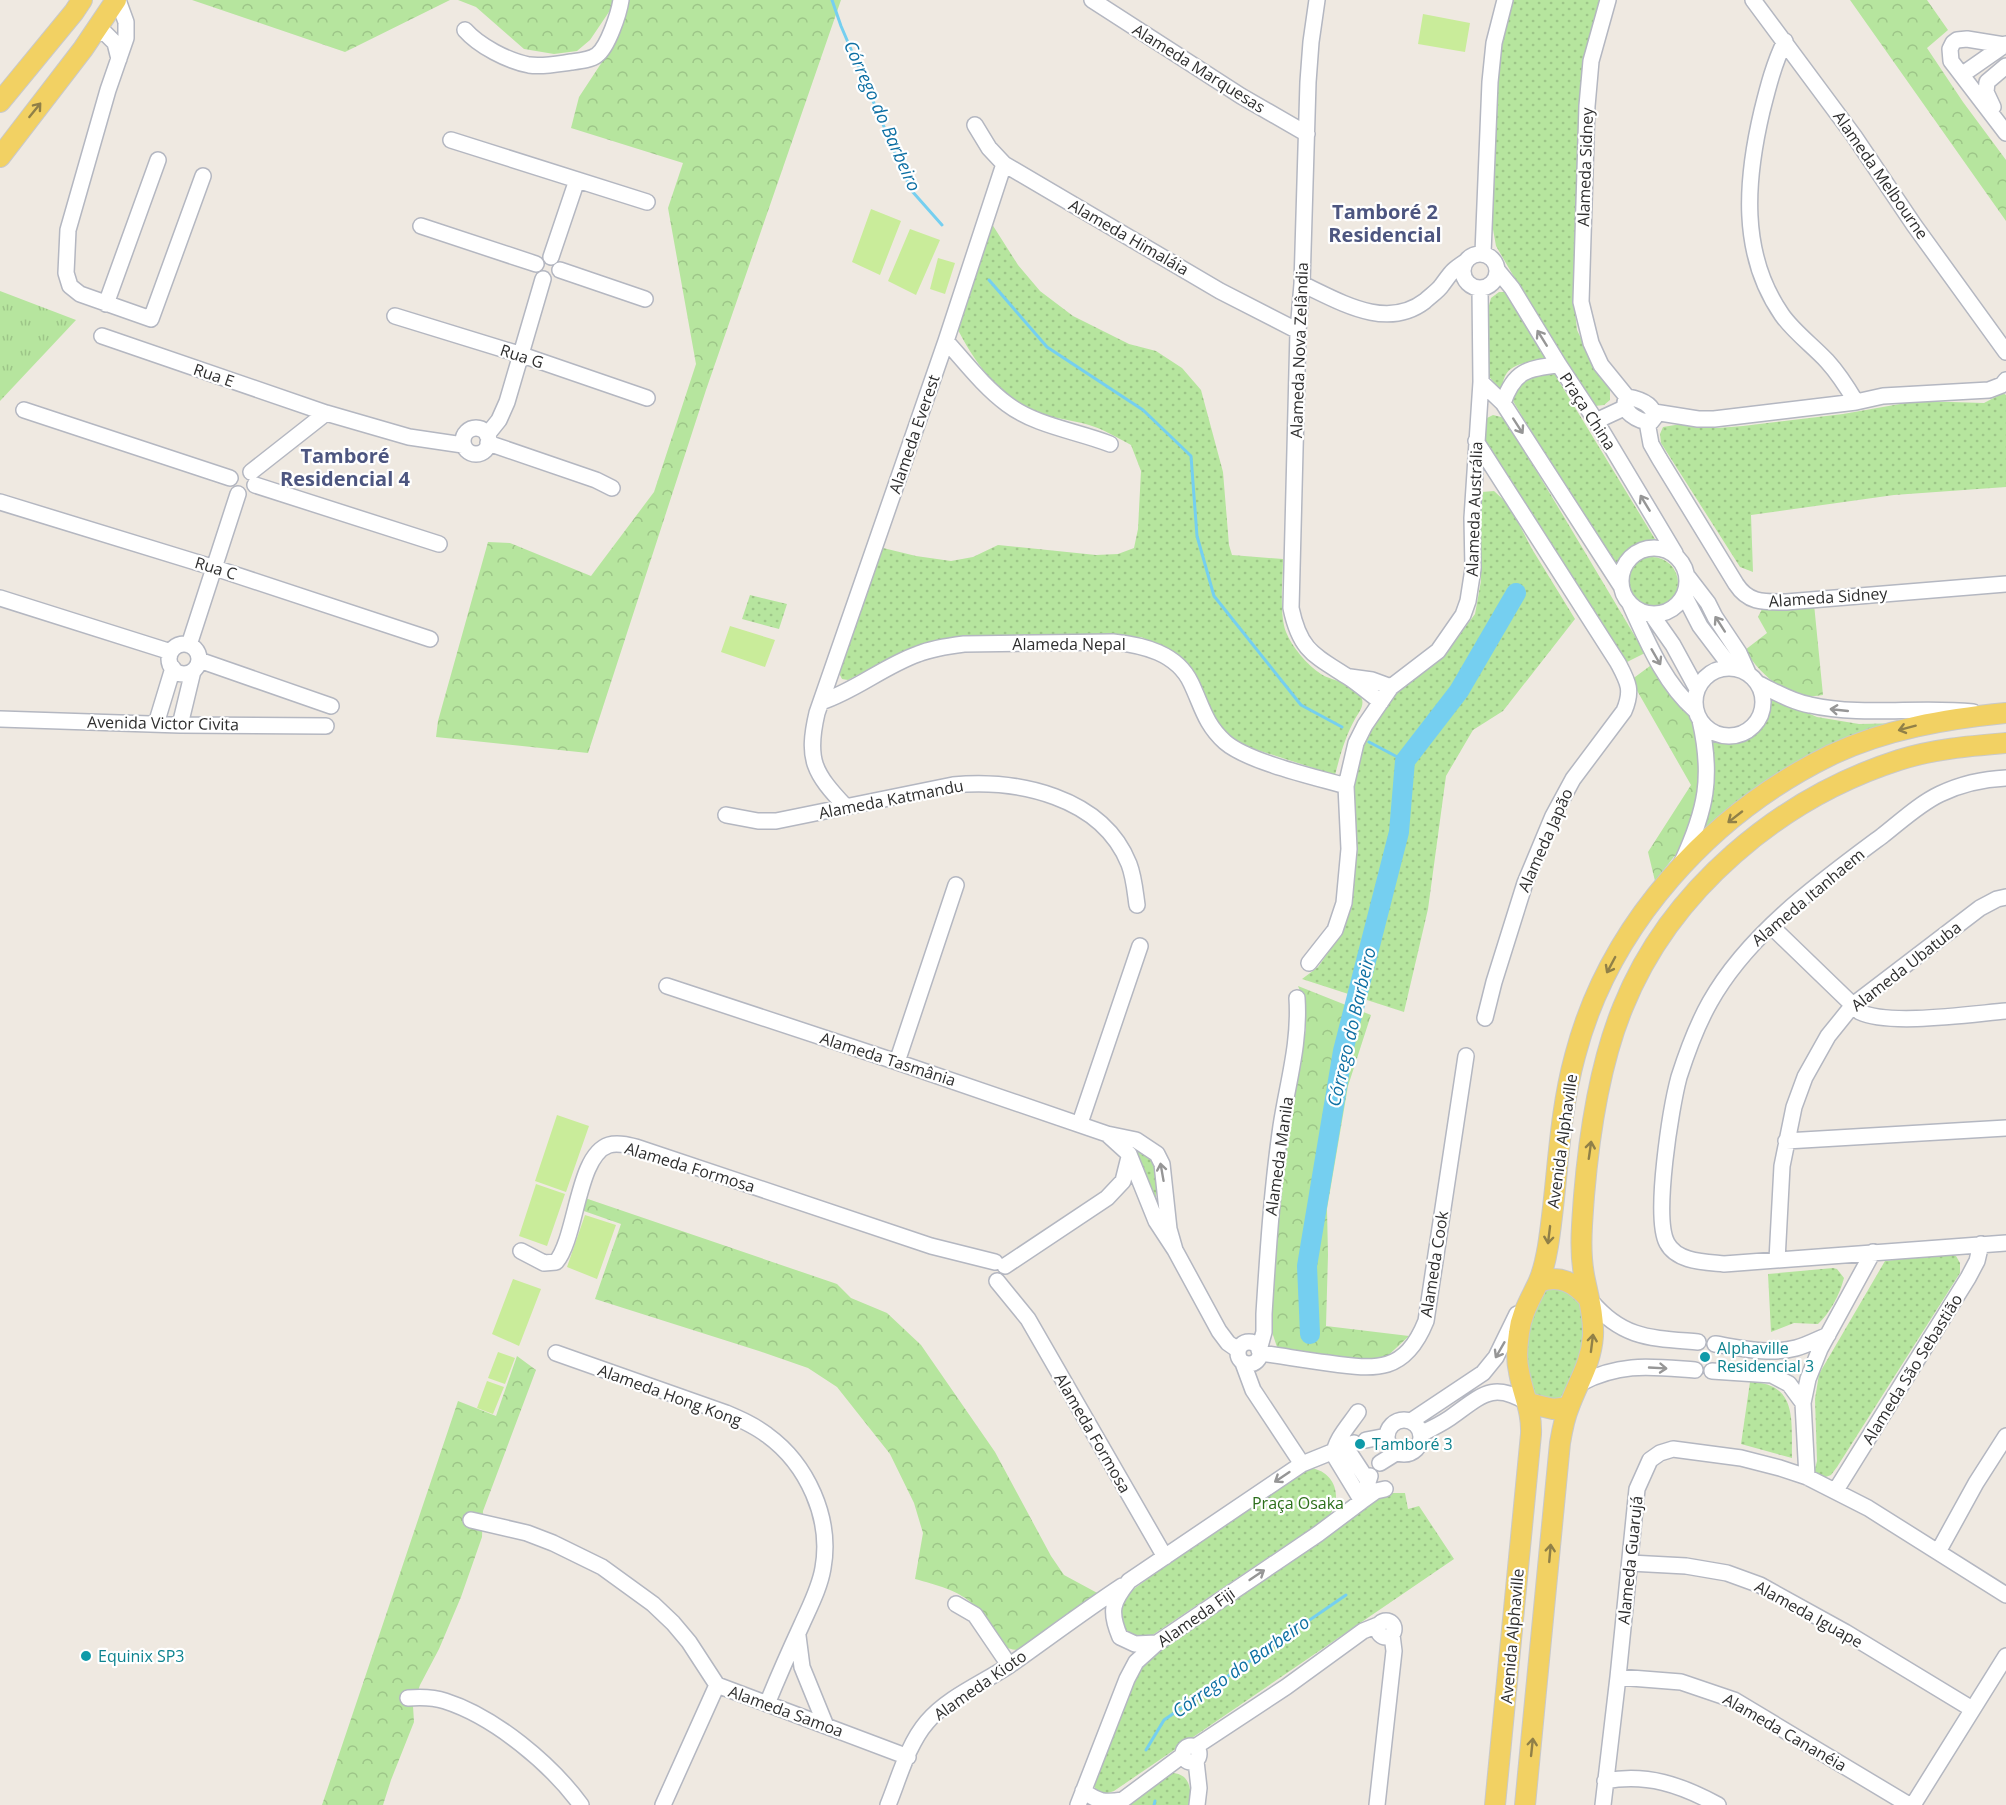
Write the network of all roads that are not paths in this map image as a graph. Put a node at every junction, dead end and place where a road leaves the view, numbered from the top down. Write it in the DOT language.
graph roads {
  1 [pos="82,0"];
  2 [pos="117,0"];
  3 [pos="621,0"];
  4 [pos="1092,0"];
  5 [pos="1317,0"];
  6 [pos="1505,0"];
  7 [pos="1608,0"];
  8 [pos="1754,0"];
  9 [pos="465,30"];
  10 [pos="95,32"];
  11 [pos="1785,41"];
  12 [pos="2005,47"];
  13 [pos="119,59"];
  14 [pos="2006,66"];
  15 [pos="2006,74"];
  16 [pos="1964,76"];
  17 [pos="0,102"];
  18 [pos="2006,119"];
  19 [pos="975,124"];
  20 [pos="2006,127"];
  21 [pos="2006,133"];
  22 [pos="1307,134"];
  23 [pos="451,140"];
  24 [pos="0,157"];
  25 [pos="158,160"];
  26 [pos="1004,164"];
  27 [pos="202,176"];
  28 [pos="577,180"];
  29 [pos="647,202"];
  30 [pos="421,226"];
  31 [pos="1483,253"];
  32 [pos="551,257"];
  33 [pos="1465,262"];
  34 [pos="536,264"];
  35 [pos="560,270"];
  36 [pos="1497,271"];
  37 [pos="543,279"];
  38 [pos="1302,285"];
  39 [pos="1442,286"];
  40 [pos="1474,286"];
  41 [pos="645,299"];
  42 [pos="106,304"];
  43 [pos="395,316"];
  44 [pos="1298,331"];
  45 [pos="102,336"];
  46 [pos="946,341"];
  47 [pos="2006,352"];
  48 [pos="522,355"];
  49 [pos="1559,366"];
  50 [pos="2006,380"];
  51 [pos="1481,382"];
  52 [pos="647,398"];
  53 [pos="1856,402"];
  54 [pos="1503,403"];
  55 [pos="1626,403"];
  56 [pos="24,410"];
  57 [pos="326,413"];
  58 [pos="1650,417"];
  59 [pos="1596,421"];
  60 [pos="488,439"];
  61 [pos="1476,441"];
  62 [pos="1110,444"];
  63 [pos="1476,464"];
  64 [pos="230,478"];
  65 [pos="253,478"];
  66 [pos="612,489"];
  67 [pos="238,494"];
  68 [pos="1510,495"];
  69 [pos="0,502"];
  70 [pos="439,544"];
  71 [pos="1674,554"];
  72 [pos="215,568"];
  73 [pos="1688,577"];
  74 [pos="2006,584"];
  75 [pos="1621,586"];
  76 [pos="1684,595"];
  77 [pos="0,598"];
  78 [pos="1630,604"];
  79 [pos="1652,615"];
  80 [pos="430,639"];
  81 [pos="189,645"];
  82 [pos="171,652"];
  83 [pos="196,665"];
  84 [pos="1731,667"];
  85 [pos="173,668"];
  86 [pos="1347,676"];
  87 [pos="830,678"];
  88 [pos="1754,679"];
  89 [pos="1391,687"];
  90 [pos="851,689"];
  91 [pos="1696,689"];
  92 [pos="820,702"];
  93 [pos="1381,702"];
  94 [pos="330,706"];
  95 [pos="2004,713"];
  96 [pos="1697,715"];
  97 [pos="0,719"];
  98 [pos="156,724"];
  99 [pos="180,725"];
  100 [pos="326,726"];
  101 [pos="2006,743"];
  102 [pos="2006,778"];
  103 [pos="1346,786"];
  104 [pos="846,807"];
  105 [pos="726,815"];
  106 [pos="1678,870"];
  107 [pos="956,885"];
  108 [pos="2006,897"];
  109 [pos="1137,905"];
  110 [pos="1771,926"];
  111 [pos="1140,946"];
  112 [pos="1309,963"];
  113 [pos="667,986"];
  114 [pos="1297,998"];
  115 [pos="1853,1005"];
  116 [pos="2006,1011"];
  117 [pos="1485,1018"];
  118 [pos="1466,1056"];
  119 [pos="897,1062"];
  120 [pos="1080,1123"];
  121 [pos="2006,1128"];
  122 [pos="1107,1134"];
  123 [pos="1786,1142"];
  124 [pos="1150,1148"];
  125 [pos="1129,1154"];
  126 [pos="1166,1197"];
  127 [pos="1107,1198"];
  128 [pos="1148,1203"];
  129 [pos="2006,1243"];
  130 [pos="1981,1244"];
  131 [pos="1946,1247"];
  132 [pos="1175,1250"];
  133 [pos="521,1251"];
  134 [pos="1873,1252"];
  135 [pos="1777,1260"];
  136 [pos="998,1272"];
  137 [pos="1969,1275"];
  138 [pos="1539,1282"];
  139 [pos="1591,1301"];
  140 [pos="1828,1335"];
  141 [pos="1250,1351"];
  142 [pos="556,1353"];
  143 [pos="1581,1383"];
  144 [pos="1528,1403"];
  145 [pos="1803,1403"];
  146 [pos="1569,1407"];
  147 [pos="1358,1412"];
  148 [pos="1411,1421"];
  149 [pos="1421,1434"];
  150 [pos="1387,1436"];
  151 [pos="2006,1436"];
  152 [pos="1349,1445"];
  153 [pos="1396,1453"];
  154 [pos="1302,1464"];
  155 [pos="1373,1473"];
  156 [pos="1807,1477"];
  157 [pos="1385,1489"];
  158 [pos="1836,1490"];
  159 [pos="1362,1501"];
  160 [pos="471,1520"];
  161 [pos="1938,1552"];
  162 [pos="1165,1557"];
  163 [pos="1630,1563"];
  164 [pos="1130,1581"];
  165 [pos="2006,1595"];
  166 [pos="956,1604"];
  167 [pos="1079,1615"];
  168 [pos="798,1633"];
  169 [pos="1120,1637"];
  170 [pos="1157,1643"];
  171 [pos="2006,1656"];
  172 [pos="1136,1662"];
  173 [pos="1009,1665"];
  174 [pos="802,1667"];
  175 [pos="779,1675"];
  176 [pos="1618,1677"];
  177 [pos="717,1685"];
  178 [pos="408,1698"];
  179 [pos="768,1704"];
  180 [pos="1972,1709"];
  181 [pos="826,1726"];
  182 [pos="1191,1755"];
  183 [pos="908,1757"];
  184 [pos="1605,1781"];
  185 [pos="1080,1798"];
  186 [pos="1120,1803"];
  187 [pos="581,1805"];
  188 [pos="663,1805"];
  189 [pos="888,1805"];
  190 [pos="1197,1805"];
  191 [pos="1377,1805"];
  192 [pos="1495,1805"];
  193 [pos="1526,1805"];
  194 [pos="1603,1805"];
  195 [pos="1718,1805"];
  196 [pos="1911,1805"];
  1 -- 17 [label="main road"];
  2 -- 10 [label="main road"];
  2 -- 13 [label="street"];
  3 -- 9 [label="street"];
  4 -- 22 [label="street, Alameda Marquesas"];
  5 -- 22 [label="street, Alameda Nova Zelândia"];
  6 -- 31 [label="street"];
  7 -- 55 [label="street, Alameda Sidney"];
  8 -- 11 [label="street, Alameda Melbourne"];
  10 -- 13 [label="street"];
  24 -- 10 [label="main road, one-way"];
  11 -- 47 [label="street, Alameda Melbourne"];
  11 -- 53 [label="street"];
  12 -- 16 [label="street"];
  12 -- 16 [label="street"];
  13 -- 42 [label="street"];
  14 -- 20 [label="street"];
  15 -- 18 [label="street"];
  16 -- 21 [label="street"];
  19 -- 26 [label="street, Alameda Himaláia"];
  22 -- 38 [label="street, Alameda Nova Zelândia"];
  23 -- 28 [label="street"];
  25 -- 42 [label="street"];
  26 -- 44 [label="street, Alameda Himaláia"];
  26 -- 46 [label="street, Alameda Everest"];
  27 -- 42 [label="street"];
  28 -- 29 [label="street"];
  28 -- 32 [label="street"];
  30 -- 34 [label="street"];
  31 -- 33 [label="street"];
  31 -- 36 [label="street"];
  32 -- 34 [label="street"];
  32 -- 35 [label="street"];
  33 -- 39 [label="street"];
  33 -- 40 [label="street"];
  34 -- 37 [label="street"];
  35 -- 37 [label="street"];
  35 -- 41 [label="street"];
  36 -- 40 [label="street"];
  49 -- 36 [label="street, Praça China, one-way"];
  37 -- 48 [label="street"];
  38 -- 39 [label="street"];
  38 -- 44 [label="street, Alameda Nova Zelândia"];
  39 -- 40 [label="street"];
  40 -- 51 [label="street, Alameda Austrália"];
  43 -- 48 [label="street, Rua G"];
  44 -- 86 [label="street, Alameda Nova Zelândia"];
  45 -- 57 [label="street, Rua E"];
  46 -- 62 [label="street"];
  46 -- 87 [label="street, Alameda Everest"];
  48 -- 52 [label="street, Rua G"];
  48 -- 60 [label="street"];
  49 -- 54 [label="street"];
  49 -- 59 [label="street, Praça China"];
  50 -- 53 [label="street"];
  51 -- 54 [label="street, Praça China"];
  51 -- 61 [label="street, Alameda Austrália"];
  53 -- 58 [label="street"];
  54 -- 75 [label="street, Praça China, one-way"];
  55 -- 58 [label="street"];
  55 -- 59 [label="street"];
  56 -- 64 [label="street"];
  57 -- 60 [label="street, Rua E"];
  57 -- 65 [label="street"];
  58 -- 74 [label="street, Alameda Sidney"];
  71 -- 59 [label="street, Praça China, one-way"];
  60 -- 66 [label="street"];
  61 -- 63 [label="street, Alameda Austrália"];
  61 -- 68 [label="street, Alameda Japão"];
  63 -- 68 [label="street, Alameda Japão"];
  63 -- 89 [label="street, Alameda Austrália"];
  64 -- 65 [label="street"];
  64 -- 67 [label="street"];
  65 -- 67 [label="street"];
  65 -- 70 [label="street"];
  67 -- 72 [label="street"];
  68 -- 117 [label="street, Alameda Japão"];
  69 -- 72 [label="street, Rua C"];
  71 -- 73 [label="street, Praça China"];
  71 -- 75 [label="street"];
  72 -- 80 [label="street, Rua C"];
  72 -- 81 [label="street"];
  73 -- 76 [label="street"];
  88 -- 73 [label="street, Praça China, one-way"];
  75 -- 78 [label="street, Praça China"];
  76 -- 79 [label="street"];
  76 -- 84 [label="street"];
  77 -- 82 [label="street"];
  78 -- 79 [label="street"];
  78 -- 96 [label="street, Praça China, one-way"];
  79 -- 91 [label="street"];
  81 -- 82 [label="street"];
  81 -- 83 [label="street"];
  82 -- 85 [label="street"];
  83 -- 85 [label="street"];
  83 -- 94 [label="street"];
  83 -- 99 [label="street"];
  84 -- 88 [label="street"];
  84 -- 91 [label="street"];
  85 -- 98 [label="street"];
  86 -- 89 [label="street, Alameda Nova Zelândia"];
  86 -- 93 [label="street, Alameda Nova Zelândia"];
  87 -- 90 [label="street"];
  87 -- 92 [label="street, Alameda Everest"];
  95 -- 88 [label="street, one-way"];
  88 -- 96 [label="street, Praça China"];
  89 -- 93 [label="street, Alameda Austrália"];
  90 -- 92 [label="street, Alameda Nepal"];
  90 -- 103 [label="street, Alameda Nepal"];
  91 -- 96 [label="street, Praça China"];
  92 -- 104 [label="street, Alameda Everest"];
  93 -- 103 [label="street, Alameda Austrália"];
  95 -- 106 [label="main road, Avenida Alphaville, one-way"];
  96 -- 106 [label="street, Praça China"];
  97 -- 98 [label="street, Avenida Victor Civita"];
  98 -- 99 [label="street, Avenida Victor Civita"];
  99 -- 100 [label="street, Avenida Victor Civita"];
  139 -- 101 [label="main road, Avenida Alphaville, one-way"];
  102 -- 110 [label="street, Alameda Itanhaem"];
  103 -- 112 [label="street, Alameda Austrália"];
  104 -- 105 [label="street, Alameda Katmandu"];
  104 -- 109 [label="street, Alameda Katmandu"];
  106 -- 138 [label="main road, Avenida Alphaville, one-way"];
  107 -- 119 [label="street"];
  108 -- 115 [label="street, Alameda Ubatuba"];
  110 -- 115 [label="street"];
  110 -- 135 [label="street, Alameda Itanhaem"];
  111 -- 120 [label="street"];
  113 -- 119 [label="street, Alameda Tasmânia"];
  114 -- 141 [label="street, Alameda Manila"];
  115 -- 116 [label="street"];
  115 -- 123 [label="street, Alameda Ubatuba"];
  118 -- 141 [label="street, Alameda Cook"];
  119 -- 120 [label="street, Alameda Tasmânia"];
  120 -- 122 [label="street, Alameda Tasmânia"];
  121 -- 123 [label="street"];
  122 -- 124 [label="street, Alameda Tasmânia"];
  122 -- 125 [label="street, Alameda Tasmânia"];
  123 -- 135 [label="street, Alameda Ubatuba"];
  124 -- 125 [label="street"];
  126 -- 124 [label="street, Alameda Tasmânia, one-way"];
  125 -- 127 [label="street"];
  125 -- 128 [label="street, Alameda Tasmânia"];
  126 -- 128 [label="street"];
  126 -- 132 [label="street, Alameda Tasmânia"];
  127 -- 128 [label="street"];
  127 -- 136 [label="street"];
  128 -- 132 [label="street, Alameda Tasmânia"];
  129 -- 130 [label="street, Alameda Itanhaem"];
  130 -- 131 [label="street, Alameda Itanhaem"];
  130 -- 137 [label="street, Alameda São Sebastião"];
  131 -- 134 [label="street, Alameda Itanhaem"];
  131 -- 137 [label="street"];
  132 -- 141 [label="street, Alameda Tasmânia"];
  133 -- 136 [label="street, Alameda Formosa"];
  134 -- 135 [label="street, Alameda Itanhaem"];
  134 -- 140 [label="street"];
  136 -- 162 [label="street, Alameda Formosa"];
  137 -- 158 [label="street, Alameda São Sebastião"];
  138 -- 139 [label="main road"];
  138 -- 144 [label="main road, Avenida Alphaville"];
  138 -- 148 [label="street, one-way"];
  143 -- 139 [label="main road, Avenida Alphaville, one-way"];
  143 -- 139 [label="street, one-way"];
  140 -- 145 [label="street"];
  140 -- 145 [label="street"];
  141 -- 154 [label="street"];
  142 -- 168 [label="street, Alameda Hong Kong"];
  143 -- 146 [label="main road, Avenida Alphaville"];
  144 -- 146 [label="main road"];
  144 -- 149 [label="street"];
  144 -- 192 [label="main road, Avenida Alphaville"];
  145 -- 156 [label="street"];
  193 -- 146 [label="main road, Avenida Alphaville, one-way"];
  147 -- 152 [label="street"];
  148 -- 149 [label="street"];
  148 -- 150 [label="street"];
  149 -- 153 [label="street"];
  150 -- 152 [label="street, Alameda Kioto"];
  150 -- 153 [label="street"];
  151 -- 161 [label="street"];
  152 -- 154 [label="street, Alameda Kioto"];
  152 -- 155 [label="street"];
  152 -- 159 [label="street"];
  153 -- 155 [label="street"];
  154 -- 162 [label="street, Alameda Kioto, one-way"];
  155 -- 159 [label="street"];
  156 -- 158 [label="street, Alameda Guarujá"];
  156 -- 163 [label="street, Alameda Guarujá"];
  157 -- 159 [label="street, Alameda Fiji"];
  158 -- 161 [label="street, Alameda Guarujá"];
  170 -- 159 [label="street, Alameda Fiji, one-way"];
  160 -- 177 [label="street, Alameda Samoa"];
  161 -- 165 [label="street, Alameda Guarujá"];
  162 -- 164 [label="street, Alameda Kioto"];
  163 -- 176 [label="street, Alameda Guarujá"];
  163 -- 180 [label="street, Alameda Iguape"];
  164 -- 167 [label="street, Alameda Kioto"];
  164 -- 169 [label="street, Alameda Kioto"];
  166 -- 173 [label="street"];
  167 -- 169 [label="street"];
  167 -- 173 [label="street, Alameda Kioto"];
  168 -- 174 [label="street"];
  168 -- 175 [label="street, Alameda Hong Kong"];
  169 -- 170 [label="street"];
  169 -- 172 [label="street"];
  170 -- 172 [label="street, Alameda Fiji"];
  171 -- 180 [label="street"];
  172 -- 185 [label="street, Alameda Fiji"];
  173 -- 183 [label="street, Alameda Kioto"];
  174 -- 175 [label="street"];
  174 -- 181 [label="street"];
  175 -- 179 [label="street, Alameda Hong Kong"];
  176 -- 184 [label="street, Alameda Guarujá"];
  176 -- 196 [label="street, Alameda Cananéia"];
  177 -- 179 [label="street, Alameda Samoa"];
  177 -- 188 [label="street"];
  178 -- 187 [label="street"];
  179 -- 181 [label="street, Alameda Samoa"];
  180 -- 196 [label="street"];
  181 -- 183 [label="street, Alameda Samoa"];
  182 -- 186 [label="street"];
  182 -- 190 [label="street"];
  182 -- 191 [label="street"];
  183 -- 189 [label="street, Alameda Kioto"];
  184 -- 194 [label="street, Alameda Guarujá"];
  184 -- 195 [label="street"];
  185 -- 186 [label="street"];
}
